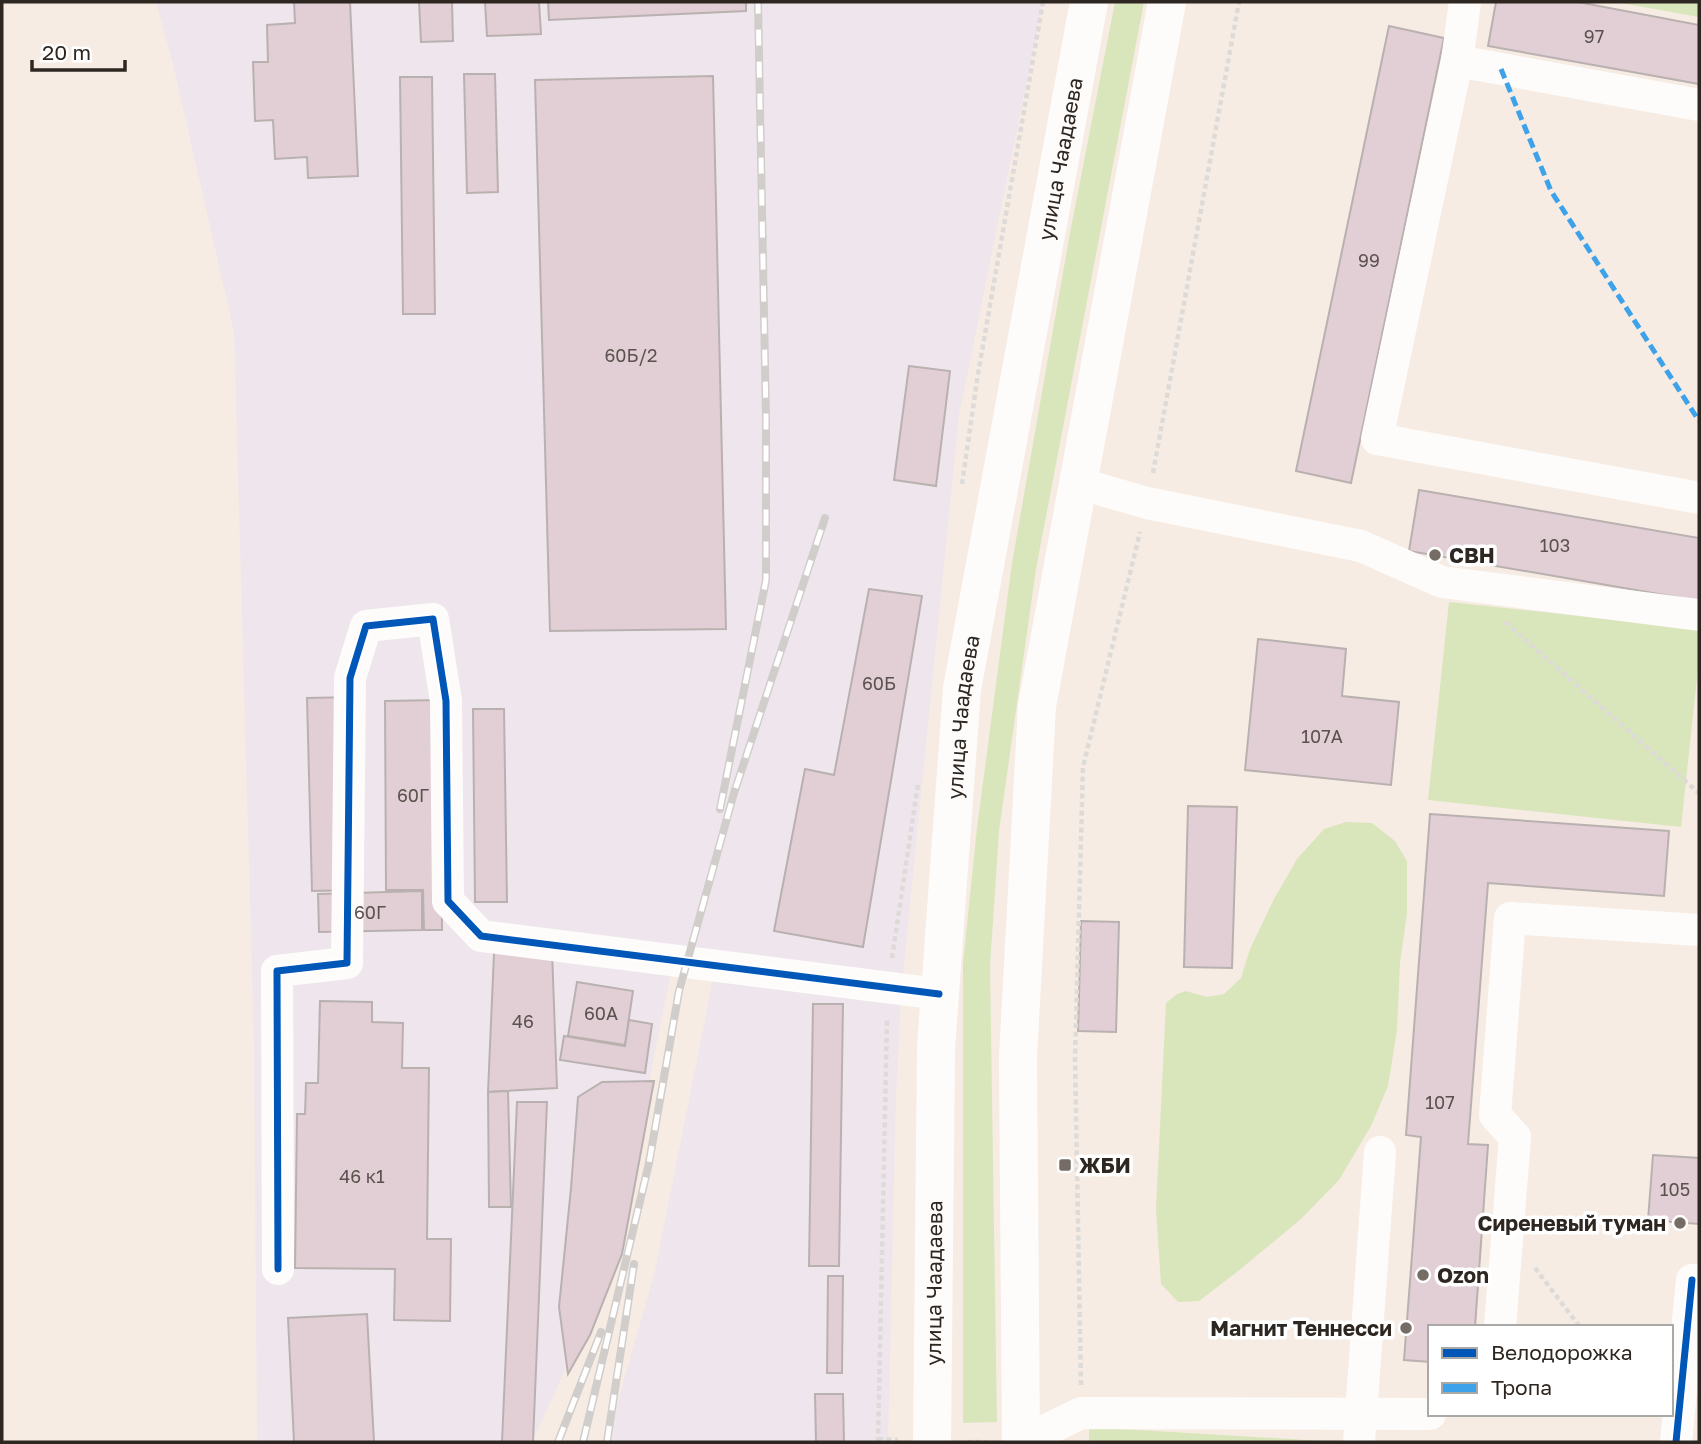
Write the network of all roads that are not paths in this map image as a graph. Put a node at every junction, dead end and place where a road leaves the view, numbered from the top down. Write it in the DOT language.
graph roads {
  1 [pos="1089,2"];
  2 [pos="1167,2"];
  3 [pos="1465,2"];
  4 [pos="1457,61"];
  5 [pos="1699,105"];
  6 [pos="1078,483"];
  7 [pos="1699,498"];
  8 [pos="1699,615"];
  9 [pos="1699,930"];
  10 [pos="940,994"];
  11 [pos="1380,1152"];
  12 [pos="278,1269"];
  13 [pos="1695,1280"];
  14 [pos="1500,1325"];
  15 [pos="1428,1414"];
  16 [pos="1681,1421"];
  17 [pos="1360,1428"];
  18 [pos="932,1442"];
  19 [pos="1021,1442"];
  1 -- 10 [label="main road, улица Чаадаева"];
  2 -- 6 [label="main road"];
  3 -- 4 [label="street"];
  4 -- 5 [label="street"];
  4 -- 7 [label="street"];
  6 -- 8 [label="street"];
  6 -- 19 [label="main road"];
  9 -- 14 [label="street"];
  10 -- 12 [label="street"];
  10 -- 18 [label="main road, улица Чаадаева"];
  11 -- 17 [label="street"];
  13 -- 16 [label="street"];
  15 -- 17 [label="street"];
  17 -- 19 [label="street"];
}
